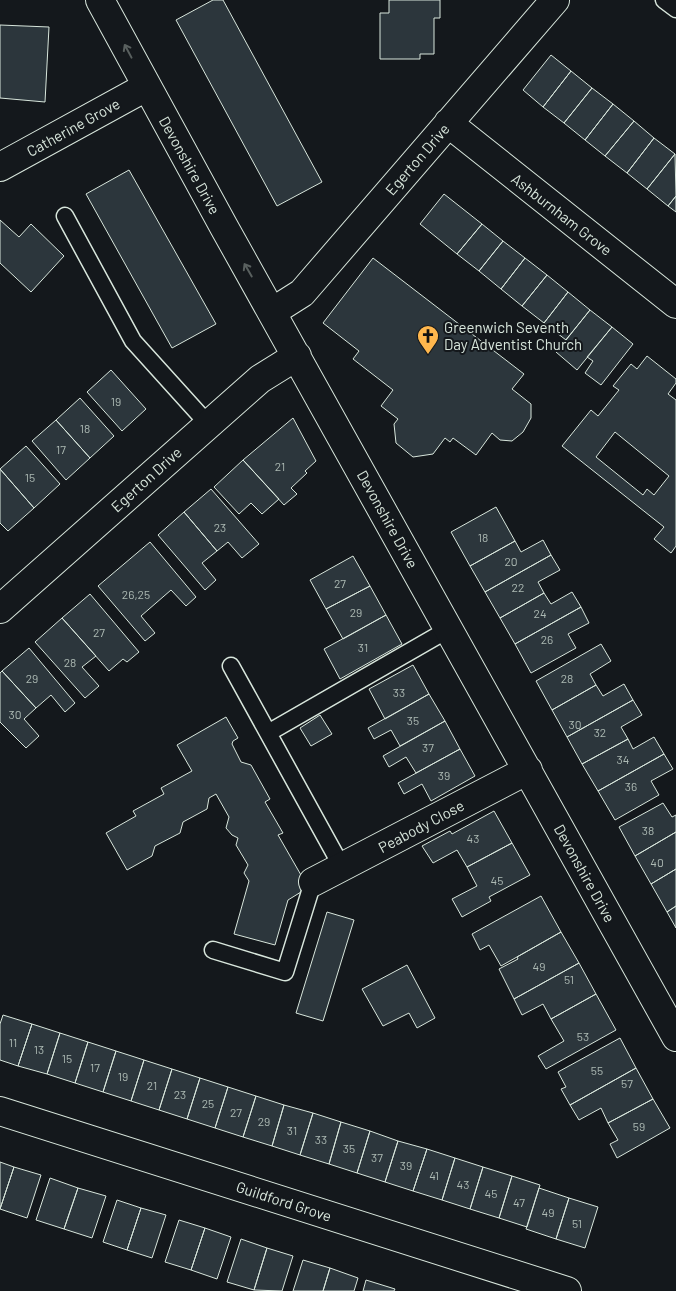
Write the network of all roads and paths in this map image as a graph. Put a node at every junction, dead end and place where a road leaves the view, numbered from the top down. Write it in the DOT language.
graph roads {
  1 [pos="100,0"];
  2 [pos="555,0"];
  3 [pos="664,0"];
  4 [pos="676,9"];
  5 [pos="146,87"];
  6 [pos="448,123"];
  7 [pos="0,168"];
  8 [pos="65,216"];
  9 [pos="676,304"];
  10 [pos="272,312"];
  11 [pos="297,356"];
  12 [pos="208,424"];
  13 [pos="0,609"];
  14 [pos="449,629"];
  15 [pos="230,666"];
  16 [pos="268,733"];
  17 [pos="528,770"];
  18 [pos="342,866"];
  19 [pos="314,882"];
  20 [pos="213,950"];
  21 [pos="676,1037"];
  22 [pos="0,1111"];
  23 [pos="567,1291"];
  5 -- 1 [label="street, Devonshire Drive, one-way"];
  2 -- 6 [label="street, Egerton Drive"];
  3 -- 4 [label="lane"];
  5 -- 7 [label="street, Catherine Grove"];
  10 -- 5 [label="street, Devonshire Drive, one-way"];
  6 -- 9 [label="street, Ashburnham Grove"];
  6 -- 10 [label="street, Egerton Drive"];
  8 -- 12 [label="lane"];
  10 -- 11 [label="street, Devonshire Drive"];
  11 -- 12 [label="street, Egerton Drive"];
  11 -- 14 [label="street, Devonshire Drive"];
  12 -- 13 [label="street, Egerton Drive"];
  14 -- 16 [label="lane"];
  14 -- 17 [label="street, Devonshire Drive"];
  15 -- 16 [label="lane"];
  16 -- 18 [label="lane"];
  17 -- 18 [label="street, Peabody Close"];
  17 -- 21 [label="street, Devonshire Drive"];
  18 -- 19 [label="street, Peabody Close"];
  19 -- 20 [label="lane"];
  22 -- 23 [label="street, Guildford Grove"];
}
